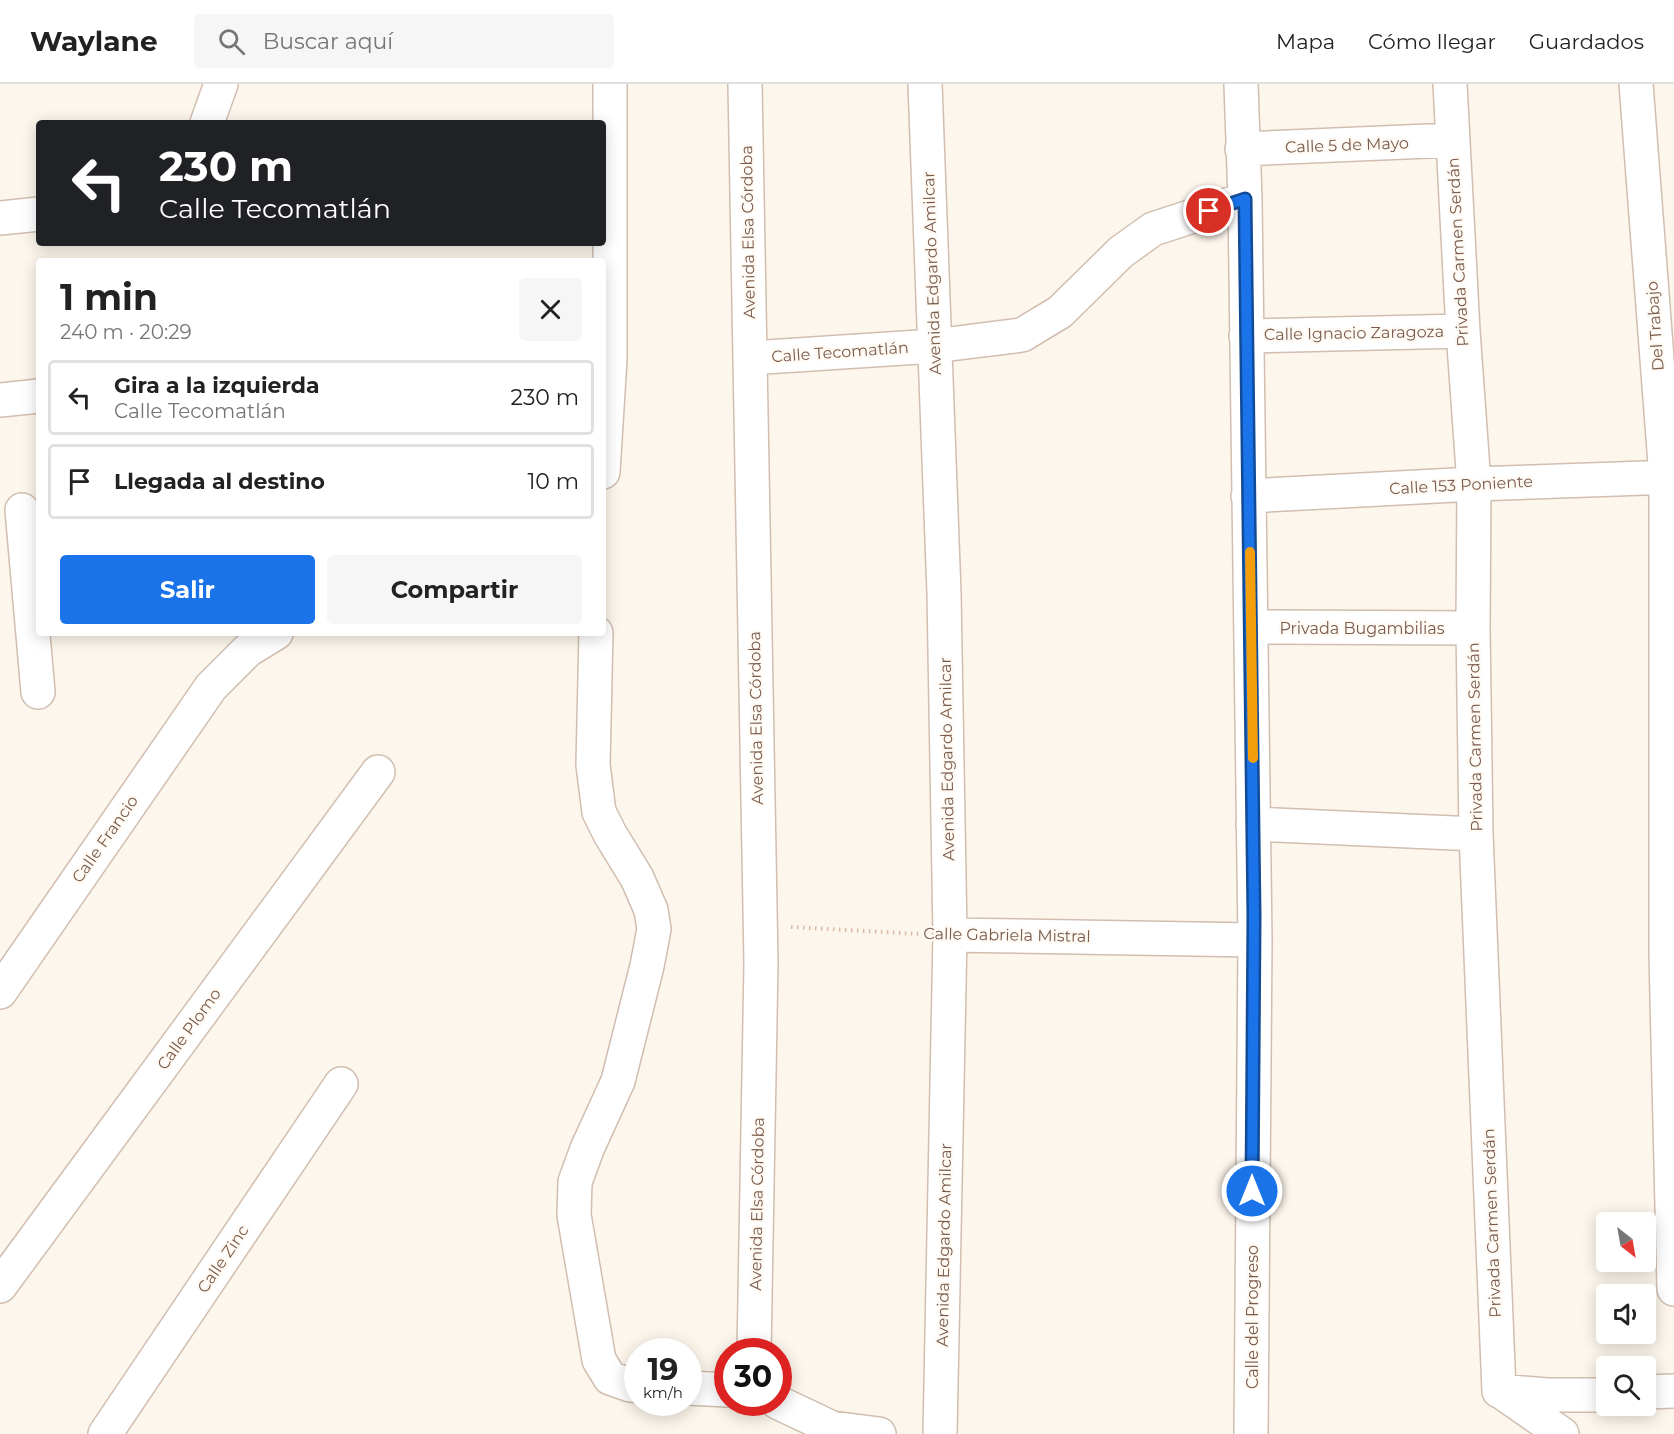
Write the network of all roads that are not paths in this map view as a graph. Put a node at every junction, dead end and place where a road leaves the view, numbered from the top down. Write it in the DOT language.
graph roads {
  1 [pos="221,84"];
  2 [pos="610,84"];
  3 [pos="745,84"];
  4 [pos="925,84"];
  5 [pos="1241,84"];
  6 [pos="1450,84"];
  7 [pos="1636,84"];
  8 [pos="208,120"];
  9 [pos="1452,140"];
  10 [pos="1242,149"];
  11 [pos="1245,199"];
  12 [pos="36,214"];
  13 [pos="0,218"];
  14 [pos="1462,331"];
  15 [pos="1246,336"];
  16 [pos="934,346"];
  17 [pos="750,358"];
  18 [pos="36,396"];
  19 [pos="0,400"];
  20 [pos="606,424"];
  21 [pos="1670,477"];
  22 [pos="1474,484"];
  23 [pos="1248,496"];
  24 [pos="20,510"];
  25 [pos="1252,627"];
  26 [pos="1473,628"];
  27 [pos="271,636"];
  28 [pos="596,636"];
  29 [pos="38,692"];
  30 [pos="378,772"];
  31 [pos="1253,824"];
  32 [pos="1476,834"];
  33 [pos="950,935"];
  34 [pos="1254,940"];
  35 [pos="0,992"];
  36 [pos="341,1084"];
  37 [pos="0,1286"];
  38 [pos="1674,1288"];
  39 [pos="754,1338"];
  40 [pos="624,1383"];
  41 [pos="1499,1391"];
  42 [pos="1674,1391"];
  43 [pos="1656,1392"];
  44 [pos="1596,1395"];
  45 [pos="792,1409"];
  46 [pos="105,1434"];
  47 [pos="879,1434"];
  48 [pos="940,1434"];
  49 [pos="1251,1434"];
  50 [pos="1562,1434"];
  1 -- 8 [label="street"];
  2 -- 20 [label="street"];
  3 -- 17 [label="street, Avenida Elsa Córdoba"];
  4 -- 16 [label="street, Avenida Edgardo Amilcar"];
  5 -- 10 [label="street, Calle del Progreso"];
  6 -- 9 [label="street, Privada Carmen Serdán"];
  7 -- 21 [label="street, Del Trabajo"];
  9 -- 10 [label="street, Calle 5 de Mayo"];
  9 -- 14 [label="street, Privada Carmen Serdán"];
  10 -- 11 [label="street, Calle del Progreso"];
  11 -- 15 [label="street, Calle del Progreso"];
  11 -- 16 [label="street, Calle Tecomatlán"];
  12 -- 13 [label="street"];
  14 -- 15 [label="street, Calle Ignacio Zaragoza"];
  14 -- 22 [label="street, Privada Carmen Serdán"];
  15 -- 23 [label="street, Calle del Progreso"];
  16 -- 17 [label="street, Calle Tecomatlán"];
  16 -- 33 [label="street, Avenida Edgardo Amilcar"];
  17 -- 39 [label="street, Avenida Elsa Córdoba"];
  18 -- 19 [label="street"];
  21 -- 22 [label="street, Calle 153 Poniente"];
  21 -- 38 [label="street, Del Trabajo"];
  22 -- 23 [label="street, Calle 153 Poniente"];
  22 -- 26 [label="street, Privada Carmen Serdán"];
  23 -- 25 [label="street, Calle del Progreso"];
  24 -- 29 [label="street"];
  25 -- 26 [label="street, Privada Bugambilias"];
  25 -- 31 [label="street, Calle del Progreso"];
  26 -- 32 [label="street, Privada Carmen Serdán"];
  27 -- 35 [label="street, Calle Francio"];
  28 -- 40 [label="street"];
  30 -- 37 [label="street, Calle Plomo"];
  31 -- 32 [label="street"];
  31 -- 34 [label="street, Calle del Progreso"];
  32 -- 41 [label="street, Privada Carmen Serdán"];
  33 -- 34 [label="street, Calle Gabriela Mistral"];
  33 -- 48 [label="street, Avenida Edgardo Amilcar"];
  34 -- 49 [label="street, Calle del Progreso"];
  36 -- 46 [label="street, Calle Zinc"];
  41 -- 44 [label="street"];
  41 -- 50 [label="street"];
  42 -- 43 [label="street"];
  45 -- 47 [label="street"];
}
